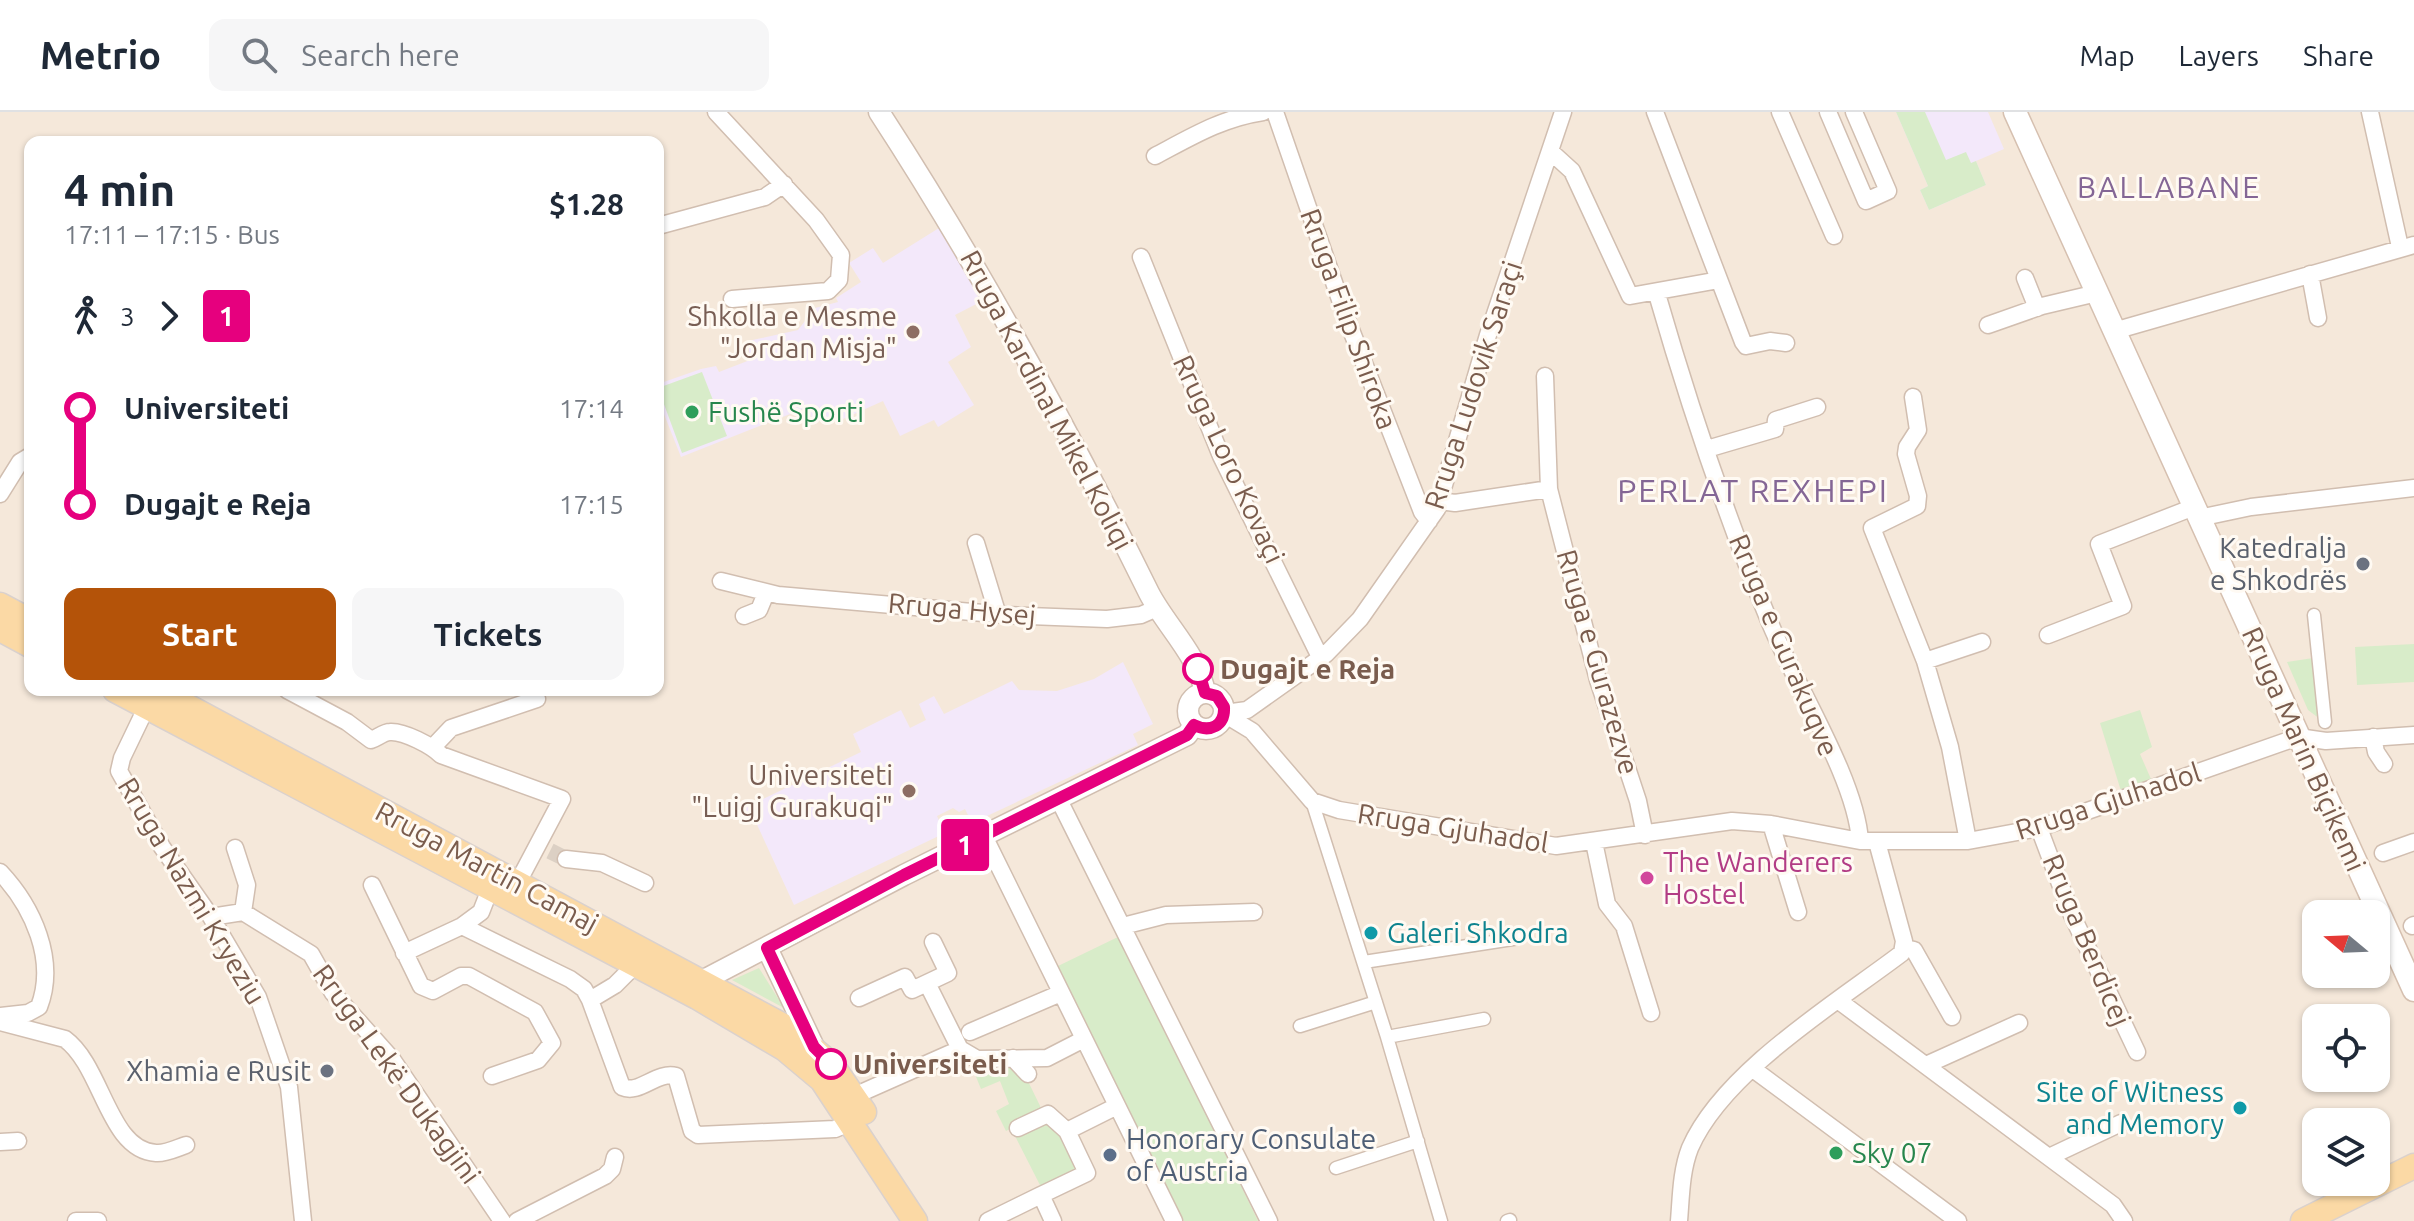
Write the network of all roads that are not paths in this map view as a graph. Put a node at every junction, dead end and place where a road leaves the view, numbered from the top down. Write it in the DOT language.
graph roads {
  1 [pos="716,112"];
  2 [pos="879,112"];
  3 [pos="1270,112"];
  4 [pos="1563,112"];
  5 [pos="1655,112"];
  6 [pos="1780,112"];
  7 [pos="1828,112"];
  8 [pos="1854,112"];
  9 [pos="2015,112"];
  10 [pos="2370,112"];
  11 [pos="1550,151"];
  12 [pos="1155,156"];
  13 [pos="784,184"];
  14 [pos="664,224"];
  15 [pos="1834,236"];
  16 [pos="2407,246"];
  17 [pos="1141,257"];
  18 [pos="2310,274"];
  19 [pos="2025,278"];
  20 [pos="1719,280"];
  21 [pos="2097,293"];
  22 [pos="1657,294"];
  23 [pos="732,299"];
  24 [pos="2037,308"];
  25 [pos="2318,318"];
  26 [pos="1988,325"];
  27 [pos="2114,331"];
  28 [pos="1786,343"];
  29 [pos="1545,376"];
  30 [pos="1913,397"];
  31 [pos="1817,407"];
  32 [pos="1707,449"];
  33 [pos="24,460"];
  34 [pos="2414,488"];
  35 [pos="1549,489"];
  36 [pos="0,494"];
  37 [pos="1440,501"];
  38 [pos="2197,512"];
  39 [pos="1429,521"];
  40 [pos="976,543"];
  41 [pos="721,581"];
  42 [pos="766,593"];
  43 [pos="0,605"];
  44 [pos="1157,608"];
  45 [pos="997,612"];
  46 [pos="2314,615"];
  47 [pos="744,616"];
  48 [pos="24,618"];
  49 [pos="0,629"];
  50 [pos="2048,635"];
  51 [pos="24,642"];
  52 [pos="1982,642"];
  53 [pos="1321,659"];
  54 [pos="1925,661"];
  55 [pos="1205,693"];
  56 [pos="298,696"];
  57 [pos="152,698"];
  58 [pos="537,699"];
  59 [pos="1224,713"];
  60 [pos="2325,722"];
  61 [pos="1194,725"];
  62 [pos="2414,735"];
  63 [pos="2298,737"];
  64 [pos="2373,737"];
  65 [pos="433,747"];
  66 [pos="2384,764"];
  67 [pos="1059,800"];
  68 [pos="1312,801"];
  69 [pos="1771,824"];
  70 [pos="2039,828"];
  71 [pos="1645,835"];
  72 [pos="984,836"];
  73 [pos="1968,841"];
  74 [pos="1594,842"];
  75 [pos="1869,842"];
  76 [pos="2414,842"];
  77 [pos="235,848"];
  78 [pos="2383,853"];
  79 [pos="566,859"];
  80 [pos="0,872"];
  81 [pos="645,883"];
  82 [pos="517,884"];
  83 [pos="372,885"];
  84 [pos="490,889"];
  85 [pos="243,912"];
  86 [pos="1254,912"];
  87 [pos="1798,912"];
  88 [pos="211,917"];
  89 [pos="462,926"];
  90 [pos="1123,926"];
  91 [pos="1519,938"];
  92 [pos="933,942"];
  93 [pos="767,948"];
  94 [pos="1905,948"];
  95 [pos="404,953"];
  96 [pos="1364,962"];
  97 [pos="635,965"];
  98 [pos="927,983"];
  99 [pos="700,989"];
  100 [pos="2414,990"];
  101 [pos="1061,993"];
  102 [pos="859,998"];
  103 [pos="590,1000"];
  104 [pos="1839,1001"];
  105 [pos="1376,1002"];
  106 [pos="1651,1013"];
  107 [pos="0,1016"];
  108 [pos="1952,1017"];
  109 [pos="1484,1019"];
  110 [pos="0,1022"];
  111 [pos="2019,1023"];
  112 [pos="1300,1026"];
  113 [pos="970,1032"];
  114 [pos="1387,1037"];
  115 [pos="1084,1039"];
  116 [pos="814,1047"];
  117 [pos="960,1049"];
  118 [pos="2137,1052"];
  119 [pos="1013,1058"];
  120 [pos="1926,1065"];
  121 [pos="1753,1069"];
  122 [pos="1028,1074"];
  123 [pos="492,1076"];
  124 [pos="854,1096"];
  125 [pos="1117,1106"];
  126 [pos="852,1122"];
  127 [pos="2121,1123"];
  128 [pos="1018,1128"];
  129 [pos="1067,1131"];
  130 [pos="18,1141"];
  131 [pos="1418,1141"];
  132 [pos="0,1142"];
  133 [pos="186,1145"];
  134 [pos="615,1157"];
  135 [pos="2049,1157"];
  136 [pos="2414,1166"];
  137 [pos="1336,1168"];
  138 [pos="1041,1195"];
  139 [pos="76,1221"];
  140 [pos="98,1221"];
  141 [pos="303,1221"];
  142 [pos="502,1221"];
  143 [pos="517,1221"];
  144 [pos="915,1221"];
  145 [pos="935,1221"];
  146 [pos="988,1221"];
  147 [pos="1053,1221"];
  148 [pos="1174,1221"];
  149 [pos="1269,1221"];
  150 [pos="1441,1221"];
  151 [pos="1679,1221"];
  152 [pos="1958,1221"];
  153 [pos="2124,1221"];
  154 [pos="2303,1221"];
  1 -- 13 [label="street"];
  2 -- 44 [label="street, Rruga Kardinal Mikel Koliqi"];
  3 -- 12 [label="street, Rruga Filip Shiroka"];
  3 -- 39 [label="street, Rruga Filip Shiroka"];
  4 -- 11 [label="street, Rruga Ludovik Saraçi"];
  5 -- 20 [label="street"];
  6 -- 15 [label="street"];
  7 -- 8 [label="street"];
  9 -- 21 [label="main road, Rruga Marin Biçikemi"];
  10 -- 16 [label="street"];
  11 -- 22 [label="street"];
  11 -- 37 [label="street, Rruga Ludovik Saraçi"];
  13 -- 14 [label="street"];
  13 -- 23 [label="street"];
  16 -- 18 [label="street"];
  17 -- 53 [label="street, Rruga Loro Kovaçi"];
  18 -- 25 [label="street"];
  18 -- 27 [label="street"];
  19 -- 24 [label="street"];
  20 -- 22 [label="street"];
  20 -- 28 [label="street"];
  21 -- 24 [label="street"];
  21 -- 27 [label="main road, Rruga Marin Biçikemi"];
  22 -- 32 [label="street, Rruga e Gurakuqve"];
  24 -- 26 [label="street"];
  27 -- 38 [label="main road, Rruga Marin Biçikemi"];
  29 -- 35 [label="street, Rruga e Gurazezve"];
  30 -- 54 [label="street"];
  31 -- 32 [label="street"];
  32 -- 75 [label="street, Rruga e Gurakuqve"];
  33 -- 36 [label="street"];
  34 -- 38 [label="street"];
  35 -- 37 [label="street"];
  35 -- 71 [label="street, Rruga e Gurazezve"];
  37 -- 39 [label="street, Rruga Ludovik Saraçi"];
  38 -- 50 [label="street"];
  38 -- 63 [label="main road, Rruga Marin Biçikemi"];
  39 -- 53 [label="street, Rruga Ludovik Saraçi"];
  40 -- 45 [label="street"];
  41 -- 42 [label="street, Rruga Hysej"];
  42 -- 45 [label="street, Rruga Hysej"];
  42 -- 47 [label="street"];
  43 -- 48 [label="main road"];
  44 -- 45 [label="street, Rruga Hysej"];
  44 -- 55 [label="street, Rruga Kardinal Mikel Koliqi"];
  46 -- 60 [label="street"];
  49 -- 51 [label="main road"];
  52 -- 54 [label="street"];
  53 -- 59 [label="street, Rruga Ludovik Saraçi"];
  54 -- 73 [label="street"];
  55 -- 59 [label="street"];
  55 -- 61 [label="street"];
  56 -- 65 [label="street"];
  57 -- 82 [label="main road, Rruga Martin Camaj"];
  57 -- 84 [label="main road, Rruga Martin Camaj"];
  57 -- 88 [label="street, Rruga Nazmi Kryeziu"];
  58 -- 65 [label="street"];
  59 -- 61 [label="street"];
  59 -- 68 [label="street"];
  61 -- 67 [label="street"];
  62 -- 64 [label="street"];
  63 -- 64 [label="street"];
  63 -- 70 [label="street, Rruga Gjuhadol"];
  63 -- 100 [label="main road, Rruga Marin Biçikemi"];
  64 -- 66 [label="street"];
  65 -- 82 [label="street"];
  67 -- 72 [label="street"];
  67 -- 90 [label="street"];
  68 -- 74 [label="street, Rruga Gjuhadol"];
  68 -- 96 [label="street"];
  69 -- 71 [label="street, Rruga Gjuhadol"];
  69 -- 75 [label="street, Rruga Gjuhadol"];
  69 -- 87 [label="street"];
  70 -- 73 [label="street, Rruga Gjuhadol"];
  70 -- 118 [label="street, Rruga Berdicej"];
  71 -- 74 [label="street, Rruga Gjuhadol"];
  72 -- 93 [label="street"];
  72 -- 101 [label="street"];
  73 -- 75 [label="street, Rruga Gjuhadol"];
  74 -- 106 [label="street"];
  75 -- 94 [label="street, Rruga e Gurakuqve"];
  76 -- 78 [label="street"];
  77 -- 85 [label="street"];
  79 -- 81 [label="street"];
  80 -- 107 [label="street"];
  82 -- 99 [label="main road, Rruga Martin Camaj"];
  83 -- 95 [label="street"];
  84 -- 89 [label="street, Rruga Martin Camaj"];
  84 -- 97 [label="main road, Rruga Martin Camaj"];
  85 -- 88 [label="street"];
  85 -- 142 [label="street, Rruga Lekë Dukagjini"];
  86 -- 90 [label="street"];
  88 -- 141 [label="street, Rruga Nazmi Kryeziu"];
  89 -- 95 [label="street, Rruga Martin Camaj"];
  89 -- 103 [label="street"];
  90 -- 149 [label="street"];
  91 -- 96 [label="street"];
  92 -- 98 [label="street"];
  93 -- 99 [label="street"];
  93 -- 116 [label="street"];
  94 -- 104 [label="street"];
  94 -- 108 [label="street"];
  95 -- 123 [label="street"];
  96 -- 105 [label="street"];
  97 -- 99 [label="main road, Rruga Martin Camaj"];
  97 -- 103 [label="street"];
  98 -- 102 [label="street"];
  98 -- 117 [label="street"];
  99 -- 116 [label="main road, Rruga Martin Camaj"];
  99 -- 126 [label="main road"];
  101 -- 113 [label="street"];
  101 -- 115 [label="street"];
  103 -- 126 [label="street"];
  104 -- 120 [label="street"];
  104 -- 121 [label="street"];
  105 -- 112 [label="street"];
  105 -- 114 [label="street"];
  109 -- 114 [label="street"];
  110 -- 133 [label="street"];
  111 -- 120 [label="street"];
  114 -- 131 [label="street"];
  115 -- 119 [label="street"];
  115 -- 125 [label="street"];
  116 -- 124 [label="main road, Rruga Martin Camaj"];
  117 -- 119 [label="street"];
  117 -- 124 [label="street"];
  119 -- 122 [label="street"];
  120 -- 135 [label="street"];
  121 -- 151 [label="street"];
  121 -- 152 [label="street"];
  124 -- 145 [label="main road, Rruga Martin Camaj"];
  125 -- 129 [label="street"];
  125 -- 148 [label="street"];
  126 -- 144 [label="main road"];
  127 -- 135 [label="street"];
  128 -- 129 [label="street"];
  129 -- 138 [label="street"];
  130 -- 132 [label="street"];
  131 -- 137 [label="street"];
  131 -- 150 [label="street"];
  134 -- 143 [label="street"];
  135 -- 153 [label="street"];
  136 -- 154 [label="main road"];
  138 -- 146 [label="street"];
  138 -- 147 [label="street"];
  139 -- 140 [label="street"];
}
